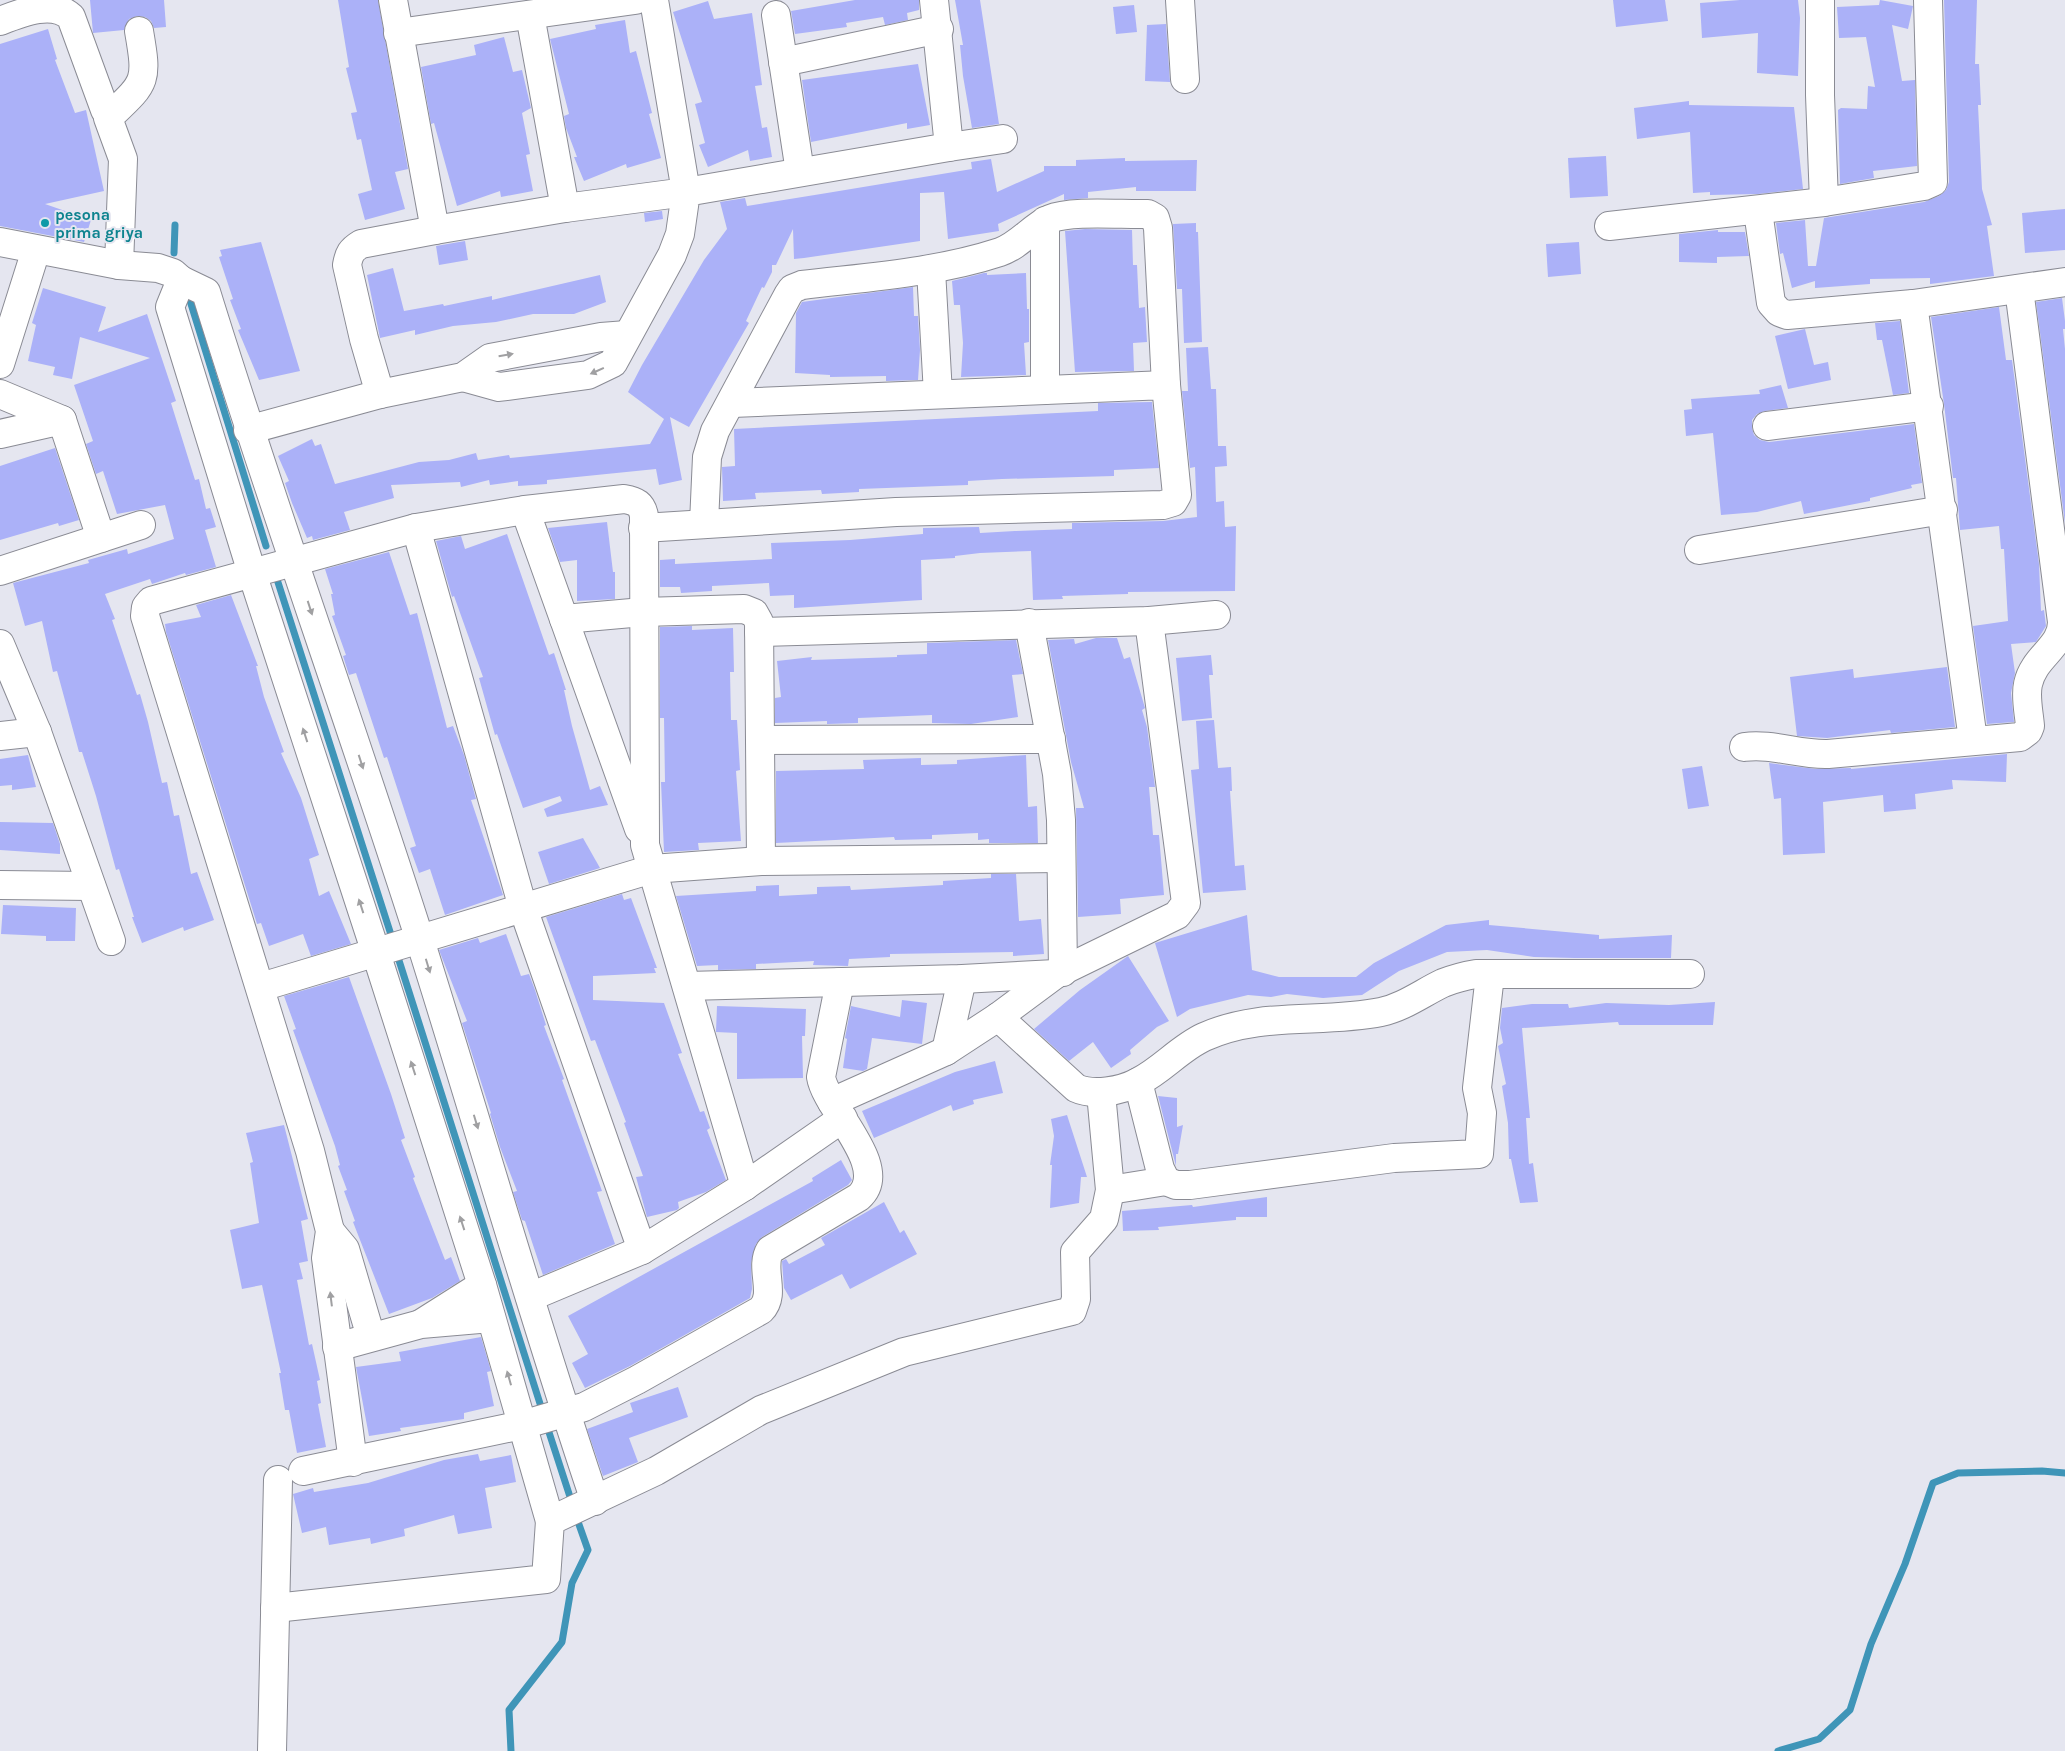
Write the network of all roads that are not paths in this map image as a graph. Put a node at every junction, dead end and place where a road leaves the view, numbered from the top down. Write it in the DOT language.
graph roads {
  1 [pos="393,0"];
  2 [pos="635,0"];
  3 [pos="654,0"];
  4 [pos="934,0"];
  5 [pos="1180,0"];
  6 [pos="1820,0"];
  7 [pos="1928,0"];
  8 [pos="530,15"];
  9 [pos="776,15"];
  10 [pos="0,21"];
  11 [pos="140,30"];
  12 [pos="939,30"];
  13 [pos="398,33"];
  14 [pos="783,62"];
  15 [pos="1185,79"];
  16 [pos="105,110"];
  17 [pos="1003,140"];
  18 [pos="949,147"];
  19 [pos="800,172"];
  20 [pos="686,192"];
  21 [pos="1824,202"];
  22 [pos="565,208"];
  23 [pos="1758,211"];
  24 [pos="1045,222"];
  25 [pos="1609,226"];
  26 [pos="435,230"];
  27 [pos="0,242"];
  28 [pos="36,250"];
  29 [pos="119,265"];
  30 [pos="931,270"];
  31 [pos="181,280"];
  32 [pos="2065,282"];
  33 [pos="2019,289"];
  34 [pos="1913,304"];
  35 [pos="0,364"];
  36 [pos="1166,385"];
  37 [pos="1045,390"];
  38 [pos="0,394"];
  39 [pos="380,394"];
  40 [pos="938,394"];
  41 [pos="732,404"];
  42 [pos="1929,406"];
  43 [pos="62,420"];
  44 [pos="1767,426"];
  45 [pos="248,430"];
  46 [pos="0,434"];
  47 [pos="525,510"];
  48 [pos="1943,510"];
  49 [pos="704,524"];
  50 [pos="141,525"];
  51 [pos="416,528"];
  52 [pos="643,528"];
  53 [pos="102,538"];
  54 [pos="1700,550"];
  55 [pos="294,562"];
  56 [pos="0,571"];
  57 [pos="252,573"];
  58 [pos="644,612"];
  59 [pos="1216,615"];
  60 [pos="564,619"];
  61 [pos="1149,621"];
  62 [pos="1029,623"];
  63 [pos="759,632"];
  64 [pos="0,644"];
  65 [pos="37,732"];
  66 [pos="0,736"];
  67 [pos="1051,739"];
  68 [pos="760,740"];
  69 [pos="1972,740"];
  70 [pos="1744,747"];
  71 [pos="648,857"];
  72 [pos="1060,858"];
  73 [pos="761,861"];
  74 [pos="0,885"];
  75 [pos="91,886"];
  76 [pos="524,908"];
  77 [pos="419,939"];
  78 [pos="111,940"];
  79 [pos="376,952"];
  80 [pos="1059,973"];
  81 [pos="1690,974"];
  82 [pos="1490,975"];
  83 [pos="962,979"];
  84 [pos="840,982"];
  85 [pos="687,986"];
  86 [pos="260,987"];
  87 [pos="998,1017"];
  88 [pos="946,1051"];
  89 [pos="1138,1082"];
  90 [pos="1101,1092"];
  91 [pos="838,1110"];
  92 [pos="1166,1181"];
  93 [pos="745,1186"];
  94 [pos="1110,1190"];
  95 [pos="330,1231"];
  96 [pos="642,1250"];
  97 [pos="482,1285"];
  98 [pos="530,1297"];
  99 [pos="491,1318"];
  100 [pos="421,1324"];
  101 [pos="371,1337"];
  102 [pos="337,1347"];
  103 [pos="565,1413"];
  104 [pos="522,1425"];
  105 [pos="353,1462"];
  106 [pos="595,1501"];
  107 [pos="550,1521"];
  108 [pos="275,1608"];
  109 [pos="272,1751"];
  1 -- 13 [label="street"];
  2 -- 8 [label="street"];
  3 -- 20 [label="street"];
  4 -- 12 [label="street"];
  5 -- 15 [label="street"];
  6 -- 21 [label="street"];
  7 -- 21 [label="street"];
  8 -- 13 [label="street"];
  8 -- 22 [label="street"];
  9 -- 14 [label="street"];
  10 -- 16 [label="street"];
  11 -- 29 [label="street"];
  12 -- 14 [label="street"];
  12 -- 18 [label="street"];
  13 -- 26 [label="street"];
  14 -- 19 [label="street"];
  17 -- 18 [label="street"];
  18 -- 19 [label="street"];
  19 -- 20 [label="street"];
  20 -- 22 [label="street"];
  20 -- 39 [label="street"];
  21 -- 23 [label="street"];
  22 -- 26 [label="street"];
  23 -- 25 [label="street"];
  23 -- 34 [label="street"];
  24 -- 30 [label="street"];
  24 -- 36 [label="street"];
  24 -- 37 [label="street"];
  26 -- 39 [label="street"];
  27 -- 28 [label="street"];
  28 -- 29 [label="street"];
  28 -- 35 [label="street"];
  29 -- 31 [label="street"];
  30 -- 40 [label="street"];
  30 -- 41 [label="street"];
  31 -- 45 [label="street"];
  31 -- 57 [label="street"];
  32 -- 33 [label="street"];
  33 -- 34 [label="street"];
  33 -- 69 [label="street"];
  34 -- 42 [label="street"];
  36 -- 37 [label="street"];
  36 -- 49 [label="street"];
  37 -- 40 [label="street"];
  38 -- 43 [label="street"];
  39 -- 45 [label="street"];
  40 -- 41 [label="street"];
  41 -- 49 [label="street"];
  42 -- 44 [label="street"];
  42 -- 48 [label="street"];
  43 -- 46 [label="street"];
  43 -- 53 [label="street"];
  45 -- 55 [label="street"];
  47 -- 51 [label="street"];
  47 -- 52 [label="street"];
  47 -- 60 [label="street"];
  48 -- 54 [label="street"];
  48 -- 69 [label="street"];
  49 -- 52 [label="street"];
  50 -- 53 [label="street"];
  51 -- 55 [label="street"];
  51 -- 76 [label="street"];
  52 -- 58 [label="street"];
  53 -- 56 [label="street"];
  55 -- 57 [label="street"];
  55 -- 77 [label="street, one-way"];
  79 -- 57 [label="street, one-way"];
  57 -- 86 [label="street"];
  58 -- 60 [label="street"];
  58 -- 63 [label="street"];
  58 -- 71 [label="street"];
  59 -- 61 [label="street"];
  60 -- 71 [label="street"];
  61 -- 62 [label="street"];
  61 -- 80 [label="street"];
  62 -- 63 [label="street"];
  62 -- 67 [label="street"];
  63 -- 68 [label="street"];
  64 -- 65 [label="street"];
  65 -- 66 [label="street"];
  65 -- 75 [label="street"];
  67 -- 68 [label="street"];
  67 -- 72 [label="street"];
  68 -- 73 [label="street"];
  69 -- 70 [label="street"];
  71 -- 73 [label="street"];
  71 -- 76 [label="street"];
  71 -- 85 [label="street"];
  72 -- 73 [label="street"];
  72 -- 80 [label="street"];
  74 -- 75 [label="street"];
  75 -- 78 [label="street"];
  76 -- 77 [label="street"];
  76 -- 96 [label="street"];
  77 -- 79 [label="street"];
  77 -- 98 [label="street, one-way"];
  79 -- 86 [label="street"];
  97 -- 79 [label="street, one-way"];
  80 -- 83 [label="street"];
  80 -- 87 [label="street"];
  81 -- 82 [label="street"];
  82 -- 89 [label="street"];
  82 -- 92 [label="street"];
  83 -- 84 [label="street"];
  83 -- 88 [label="street"];
  84 -- 85 [label="street"];
  84 -- 91 [label="street"];
  85 -- 93 [label="street"];
  86 -- 95 [label="street"];
  87 -- 88 [label="street"];
  87 -- 90 [label="street"];
  88 -- 91 [label="street"];
  89 -- 90 [label="street"];
  89 -- 92 [label="street"];
  90 -- 94 [label="street"];
  91 -- 93 [label="street"];
  91 -- 103 [label="street"];
  92 -- 94 [label="street"];
  93 -- 96 [label="street"];
  94 -- 106 [label="street"];
  95 -- 101 [label="street"];
  102 -- 95 [label="street, one-way"];
  96 -- 98 [label="street"];
  97 -- 99 [label="street"];
  97 -- 100 [label="street"];
  98 -- 103 [label="street"];
  99 -- 100 [label="street"];
  104 -- 99 [label="street, one-way"];
  100 -- 101 [label="street"];
  101 -- 102 [label="street"];
  102 -- 105 [label="street"];
  103 -- 104 [label="street"];
  103 -- 106 [label="street"];
  104 -- 105 [label="street"];
  104 -- 107 [label="street"];
  105 -- 108 [label="street"];
  106 -- 107 [label="street"];
  107 -- 108 [label="street"];
  108 -- 109 [label="street"];
}
